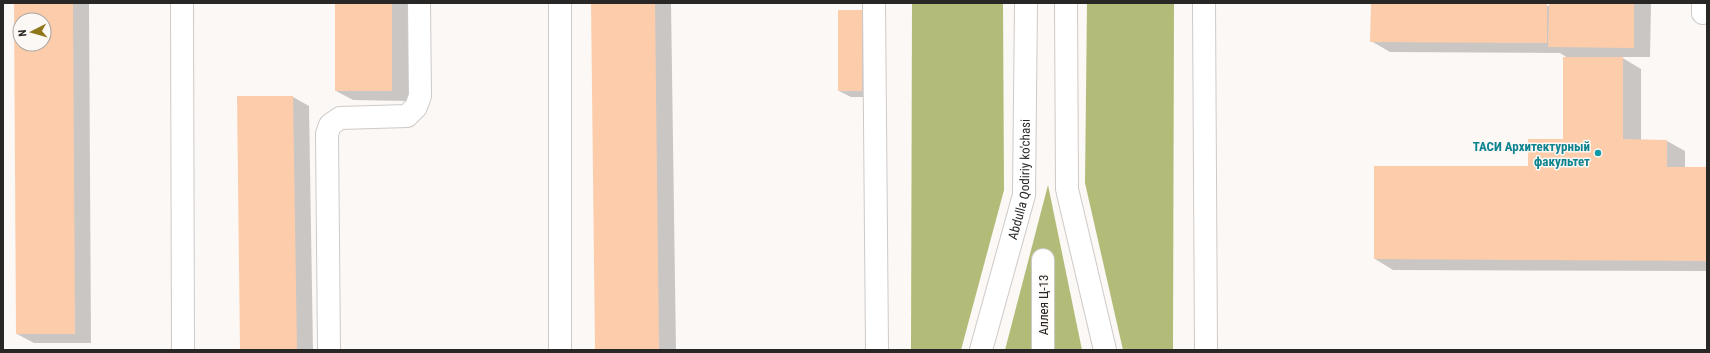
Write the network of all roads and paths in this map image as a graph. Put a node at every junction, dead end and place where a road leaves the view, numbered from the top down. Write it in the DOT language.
graph roads {
  1 [pos="182,3"];
  2 [pos="419,3"];
  3 [pos="560,3"];
  4 [pos="874,3"];
  5 [pos="1026,3"];
  6 [pos="1066,3"];
  7 [pos="1204,3"];
  8 [pos="1043,260"];
  9 [pos="183,350"];
  10 [pos="329,350"];
  11 [pos="560,350"];
  12 [pos="877,350"];
  13 [pos="981,350"];
  14 [pos="1043,350"];
  15 [pos="1105,350"];
  16 [pos="1206,350"];
  1 -- 9 [label="main road"];
  2 -- 10 [label="main road"];
  3 -- 11 [label="main road"];
  4 -- 12 [label="main road"];
  5 -- 13 [label="main road, Abdulla Qodiriy ko'chasi"];
  6 -- 15 [label="main road"];
  7 -- 16 [label="main road"];
  8 -- 14 [label="main road, Аллея Ц-13"];
}
